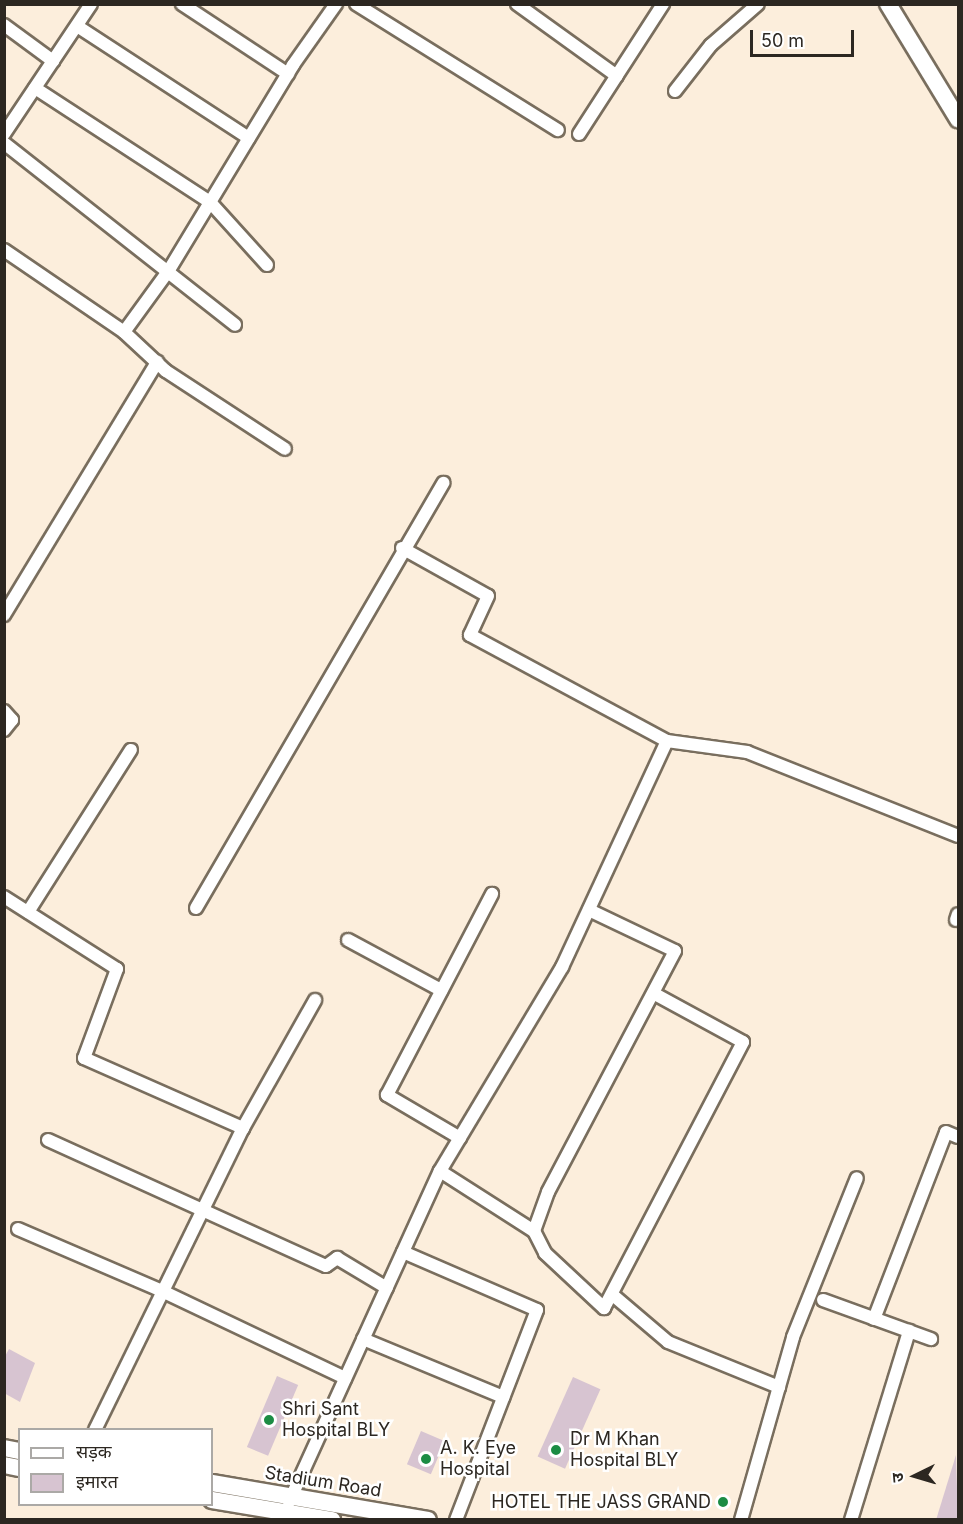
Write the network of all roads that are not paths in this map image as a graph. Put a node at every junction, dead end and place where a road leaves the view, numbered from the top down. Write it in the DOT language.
graph roads {
  1 [pos="91,4"];
  2 [pos="182,4"];
  3 [pos="336,4"];
  4 [pos="356,4"];
  5 [pos="517,4"];
  6 [pos="663,4"];
  7 [pos="758,4"];
  8 [pos="888,4"];
  9 [pos="4,25"];
  10 [pos="77,26"];
  11 [pos="53,61"];
  12 [pos="288,74"];
  13 [pos="617,76"];
  14 [pos="35,88"];
  15 [pos="675,92"];
  16 [pos="958,120"];
  17 [pos="558,130"];
  18 [pos="4,134"];
  19 [pos="579,134"];
  20 [pos="249,138"];
  21 [pos="4,143"];
  22 [pos="210,202"];
  23 [pos="4,250"];
  24 [pos="267,265"];
  25 [pos="169,270"];
  26 [pos="234,326"];
  27 [pos="124,332"];
  28 [pos="156,362"];
  29 [pos="285,449"];
  30 [pos="442,483"];
  31 [pos="402,548"];
  32 [pos="4,615"];
  33 [pos="4,711"];
  34 [pos="4,730"];
  35 [pos="667,741"];
  36 [pos="131,750"];
  37 [pos="958,836"];
  38 [pos="492,894"];
  39 [pos="4,897"];
  40 [pos="196,908"];
  41 [pos="589,910"];
  42 [pos="28,912"];
  43 [pos="348,940"];
  44 [pos="441,990"];
  45 [pos="653,993"];
  46 [pos="315,1000"];
  47 [pos="243,1128"];
  48 [pos="958,1137"];
  49 [pos="460,1138"];
  50 [pos="48,1140"];
  51 [pos="440,1170"];
  52 [pos="857,1178"];
  53 [pos="203,1208"];
  54 [pos="18,1229"];
  55 [pos="534,1231"];
  56 [pos="403,1252"];
  57 [pos="387,1288"];
  58 [pos="162,1291"];
  59 [pos="614,1296"];
  60 [pos="823,1300"];
  61 [pos="874,1318"];
  62 [pos="909,1331"];
  63 [pos="363,1339"];
  64 [pos="931,1339"];
  65 [pos="345,1378"];
  66 [pos="779,1387"];
  67 [pos="503,1397"];
  68 [pos="96,1428"];
  69 [pos="213,1483"];
  70 [pos="213,1500"];
  71 [pos="288,1504"];
  72 [pos="267,1507"];
  73 [pos="332,1520"];
  74 [pos="428,1520"];
  75 [pos="456,1520"];
  76 [pos="741,1520"];
  77 [pos="851,1520"];
  1 -- 10 [label="street"];
  2 -- 12 [label="street"];
  3 -- 12 [label="street"];
  4 -- 17 [label="street"];
  5 -- 13 [label="street"];
  6 -- 13 [label="street"];
  7 -- 15 [label="street"];
  8 -- 16 [label="main road"];
  9 -- 11 [label="street"];
  10 -- 11 [label="street"];
  10 -- 20 [label="street"];
  11 -- 14 [label="street"];
  12 -- 20 [label="street"];
  13 -- 19 [label="street"];
  14 -- 18 [label="street"];
  14 -- 22 [label="street"];
  20 -- 22 [label="street"];
  21 -- 25 [label="street"];
  22 -- 24 [label="street"];
  22 -- 25 [label="street"];
  23 -- 27 [label="street"];
  25 -- 26 [label="street"];
  25 -- 27 [label="street"];
  27 -- 28 [label="street"];
  28 -- 29 [label="street"];
  28 -- 32 [label="street"];
  30 -- 31 [label="street"];
  31 -- 35 [label="street"];
  31 -- 40 [label="street"];
  33 -- 34 [label="street"];
  35 -- 37 [label="street"];
  35 -- 41 [label="street"];
  36 -- 42 [label="street"];
  38 -- 44 [label="street"];
  39 -- 42 [label="street"];
  41 -- 45 [label="street"];
  41 -- 49 [label="street"];
  42 -- 47 [label="street"];
  43 -- 44 [label="street"];
  44 -- 49 [label="street"];
  45 -- 55 [label="street"];
  45 -- 59 [label="street"];
  46 -- 47 [label="street"];
  47 -- 53 [label="street"];
  48 -- 61 [label="street"];
  49 -- 51 [label="street"];
  50 -- 53 [label="street"];
  51 -- 55 [label="street"];
  51 -- 56 [label="street"];
  52 -- 66 [label="street"];
  53 -- 57 [label="street"];
  53 -- 58 [label="street"];
  54 -- 58 [label="street"];
  55 -- 59 [label="street"];
  56 -- 57 [label="street"];
  56 -- 67 [label="street"];
  57 -- 63 [label="street"];
  58 -- 65 [label="street"];
  58 -- 68 [label="street"];
  59 -- 66 [label="street"];
  60 -- 61 [label="street"];
  61 -- 62 [label="street"];
  62 -- 64 [label="street"];
  62 -- 77 [label="street"];
  63 -- 65 [label="street"];
  63 -- 67 [label="street"];
  65 -- 71 [label="street"];
  66 -- 76 [label="street"];
  67 -- 75 [label="street"];
  69 -- 72 [label="main road, Stadium Road"];
  70 -- 72 [label="main road, Stadium Road"];
  71 -- 72 [label="main road, Stadium Road"];
  71 -- 73 [label="main road, Stadium Road"];
  71 -- 74 [label="main road, Stadium Road"];
}
